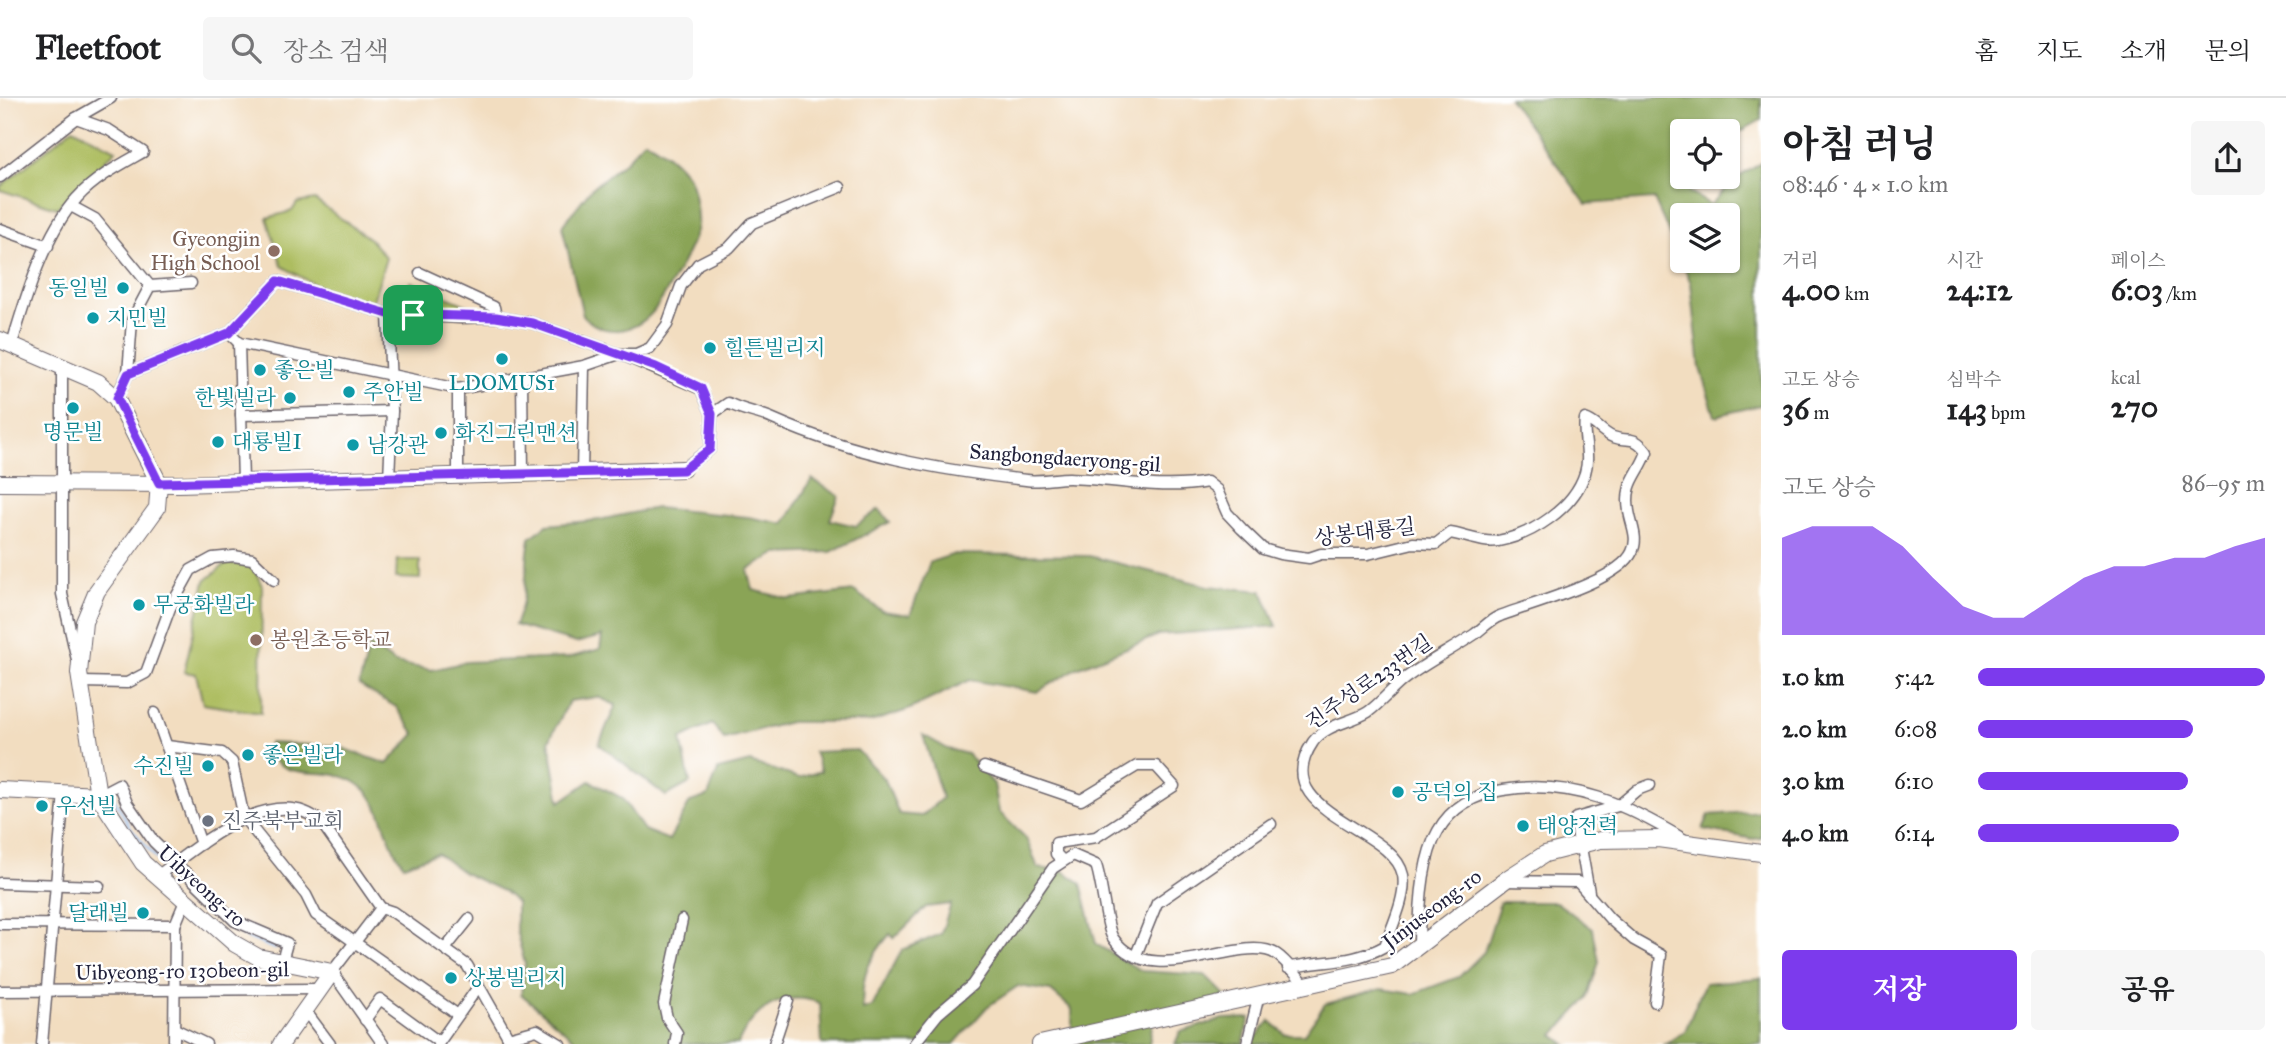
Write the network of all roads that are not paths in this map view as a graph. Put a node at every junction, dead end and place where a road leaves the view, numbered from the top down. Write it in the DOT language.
graph roads {
  1 [pos="111,98"];
  2 [pos="76,118"];
  3 [pos="0,177"];
  4 [pos="840,187"];
  5 [pos="71,206"];
  6 [pos="0,229"];
  7 [pos="48,246"];
  8 [pos="420,273"];
  9 [pos="191,283"];
  10 [pos="150,286"];
  11 [pos="388,314"];
  12 [pos="496,317"];
  13 [pos="229,333"];
  14 [pos="6,342"];
  15 [pos="239,343"];
  16 [pos="619,354"];
  17 [pos="62,366"];
  18 [pos="584,366"];
  19 [pos="128,374"];
  20 [pos="389,376"];
  21 [pos="522,377"];
  22 [pos="458,389"];
  23 [pos="117,398"];
  24 [pos="392,411"];
  25 [pos="712,414"];
  26 [pos="241,415"];
  27 [pos="1645,459"];
  28 [pos="683,470"];
  29 [pos="582,474"];
  30 [pos="523,475"];
  31 [pos="458,477"];
  32 [pos="389,478"];
  33 [pos="243,481"];
  34 [pos="0,483"];
  35 [pos="64,483"];
  36 [pos="159,483"];
  37 [pos="274,580"];
  38 [pos="81,677"];
  39 [pos="155,713"];
  40 [pos="167,746"];
  41 [pos="984,767"];
  42 [pos="1650,785"];
  43 [pos="0,790"];
  44 [pos="64,793"];
  45 [pos="98,795"];
  46 [pos="1618,806"];
  47 [pos="244,818"];
  48 [pos="1270,824"];
  49 [pos="1578,837"];
  50 [pos="1687,841"];
  51 [pos="201,844"];
  52 [pos="1582,853"];
  53 [pos="1761,853"];
  54 [pos="1062,860"];
  55 [pos="176,863"];
  56 [pos="156,877"];
  57 [pos="1505,881"];
  58 [pos="0,883"];
  59 [pos="56,884"];
  60 [pos="99,886"];
  61 [pos="1589,892"];
  62 [pos="185,901"];
  63 [pos="381,908"];
  64 [pos="469,919"];
  65 [pos="682,920"];
  66 [pos="0,924"];
  67 [pos="53,925"];
  68 [pos="175,925"];
  69 [pos="353,943"];
  70 [pos="1419,947"];
  71 [pos="444,949"];
  72 [pos="1136,955"];
  73 [pos="282,961"];
  74 [pos="1288,968"];
  75 [pos="332,972"];
  76 [pos="1306,985"];
  77 [pos="478,987"];
  78 [pos="318,989"];
  79 [pos="175,990"];
  80 [pos="0,992"];
  81 [pos="47,992"];
  82 [pos="1259,995"];
  83 [pos="788,1001"];
  84 [pos="1655,1002"];
  85 [pos="304,1009"];
  86 [pos="458,1015"];
  87 [pos="365,1020"];
  88 [pos="175,1029"];
  89 [pos="510,1041"];
  90 [pos="439,1043"];
  91 [pos="42,1044"];
  92 [pos="174,1044"];
  93 [pos="206,1044"];
  94 [pos="281,1044"];
  95 [pos="330,1044"];
  96 [pos="383,1044"];
  97 [pos="560,1044"];
  98 [pos="675,1044"];
  99 [pos="774,1044"];
  100 [pos="914,1044"];
  101 [pos="1040,1044"];
  102 [pos="1247,1044"];
  1 -- 2 [label="street"];
  2 -- 3 [label="street"];
  2 -- 5 [label="street"];
  4 -- 16 [label="street"];
  5 -- 7 [label="street"];
  5 -- 10 [label="street"];
  6 -- 7 [label="street"];
  7 -- 14 [label="street"];
  8 -- 12 [label="street"];
  9 -- 10 [label="street"];
  10 -- 19 [label="street"];
  11 -- 12 [label="street"];
  11 -- 13 [label="street"];
  11 -- 20 [label="street"];
  12 -- 16 [label="street"];
  13 -- 15 [label="street"];
  13 -- 19 [label="street"];
  14 -- 17 [label="street"];
  15 -- 20 [label="street"];
  15 -- 26 [label="street"];
  16 -- 18 [label="street"];
  16 -- 25 [label="street"];
  17 -- 23 [label="street"];
  17 -- 35 [label="street"];
  18 -- 21 [label="street"];
  18 -- 29 [label="street"];
  19 -- 23 [label="street"];
  20 -- 22 [label="street"];
  20 -- 24 [label="street"];
  21 -- 22 [label="street"];
  21 -- 30 [label="street"];
  22 -- 31 [label="street"];
  23 -- 36 [label="street"];
  24 -- 26 [label="street"];
  24 -- 32 [label="street"];
  25 -- 27 [label="street, Sangbongdaeryong-gil"];
  25 -- 28 [label="street"];
  26 -- 33 [label="street"];
  27 -- 74 [label="street, 진주성로233번길"];
  28 -- 29 [label="street"];
  29 -- 30 [label="street"];
  30 -- 31 [label="street"];
  31 -- 32 [label="street"];
  32 -- 33 [label="street"];
  33 -- 36 [label="street"];
  34 -- 35 [label="street"];
  35 -- 36 [label="street"];
  35 -- 38 [label="street"];
  36 -- 38 [label="street, Uibyeong-ro"];
  37 -- 38 [label="street"];
  38 -- 45 [label="street, Uibyeong-ro"];
  39 -- 40 [label="street"];
  40 -- 47 [label="street"];
  40 -- 51 [label="street"];
  41 -- 54 [label="street"];
  42 -- 46 [label="street"];
  43 -- 44 [label="street"];
  44 -- 45 [label="street"];
  44 -- 59 [label="street"];
  45 -- 55 [label="street"];
  45 -- 56 [label="street, Uibyeong-ro"];
  46 -- 49 [label="street"];
  46 -- 50 [label="street"];
  46 -- 70 [label="street"];
  47 -- 51 [label="street"];
  47 -- 63 [label="street"];
  47 -- 69 [label="street"];
  48 -- 72 [label="street"];
  50 -- 53 [label="street, Jinjuseong-ro"];
  50 -- 57 [label="street, Jinjuseong-ro"];
  51 -- 55 [label="street"];
  52 -- 61 [label="street"];
  54 -- 72 [label="street"];
  54 -- 100 [label="street"];
  55 -- 56 [label="street"];
  55 -- 73 [label="street"];
  56 -- 62 [label="street, Uibyeong-ro"];
  57 -- 61 [label="street"];
  57 -- 70 [label="street, Jinjuseong-ro"];
  58 -- 59 [label="street"];
  59 -- 60 [label="street"];
  59 -- 67 [label="street"];
  61 -- 84 [label="street"];
  62 -- 68 [label="street"];
  62 -- 73 [label="street, Uibyeong-ro"];
  63 -- 69 [label="street"];
  63 -- 71 [label="street"];
  64 -- 71 [label="street"];
  65 -- 98 [label="street"];
  66 -- 67 [label="street"];
  67 -- 68 [label="street"];
  67 -- 81 [label="street"];
  68 -- 79 [label="street"];
  69 -- 75 [label="street"];
  69 -- 86 [label="street"];
  70 -- 76 [label="street, Jinjuseong-ro"];
  71 -- 77 [label="street"];
  72 -- 74 [label="street"];
  73 -- 75 [label="street, Uibyeong-ro"];
  74 -- 76 [label="street"];
  75 -- 78 [label="street"];
  75 -- 87 [label="street"];
  76 -- 82 [label="street, Jinjuseong-ro"];
  77 -- 86 [label="street"];
  77 -- 89 [label="street"];
  78 -- 79 [label="street, Uibyeong-ro 130beon-gil"];
  78 -- 85 [label="street"];
  79 -- 81 [label="street, Uibyeong-ro 130beon-gil"];
  79 -- 88 [label="street"];
  80 -- 81 [label="street, Uibyeong-ro 130beon-gil"];
  81 -- 91 [label="street"];
  82 -- 101 [label="street, Jinjuseong-ro"];
  82 -- 102 [label="street"];
  83 -- 99 [label="street"];
  85 -- 94 [label="street"];
  85 -- 95 [label="street"];
  86 -- 90 [label="street"];
  87 -- 90 [label="street"];
  87 -- 96 [label="street"];
  88 -- 92 [label="street"];
  88 -- 93 [label="street"];
  89 -- 97 [label="street"];
}
